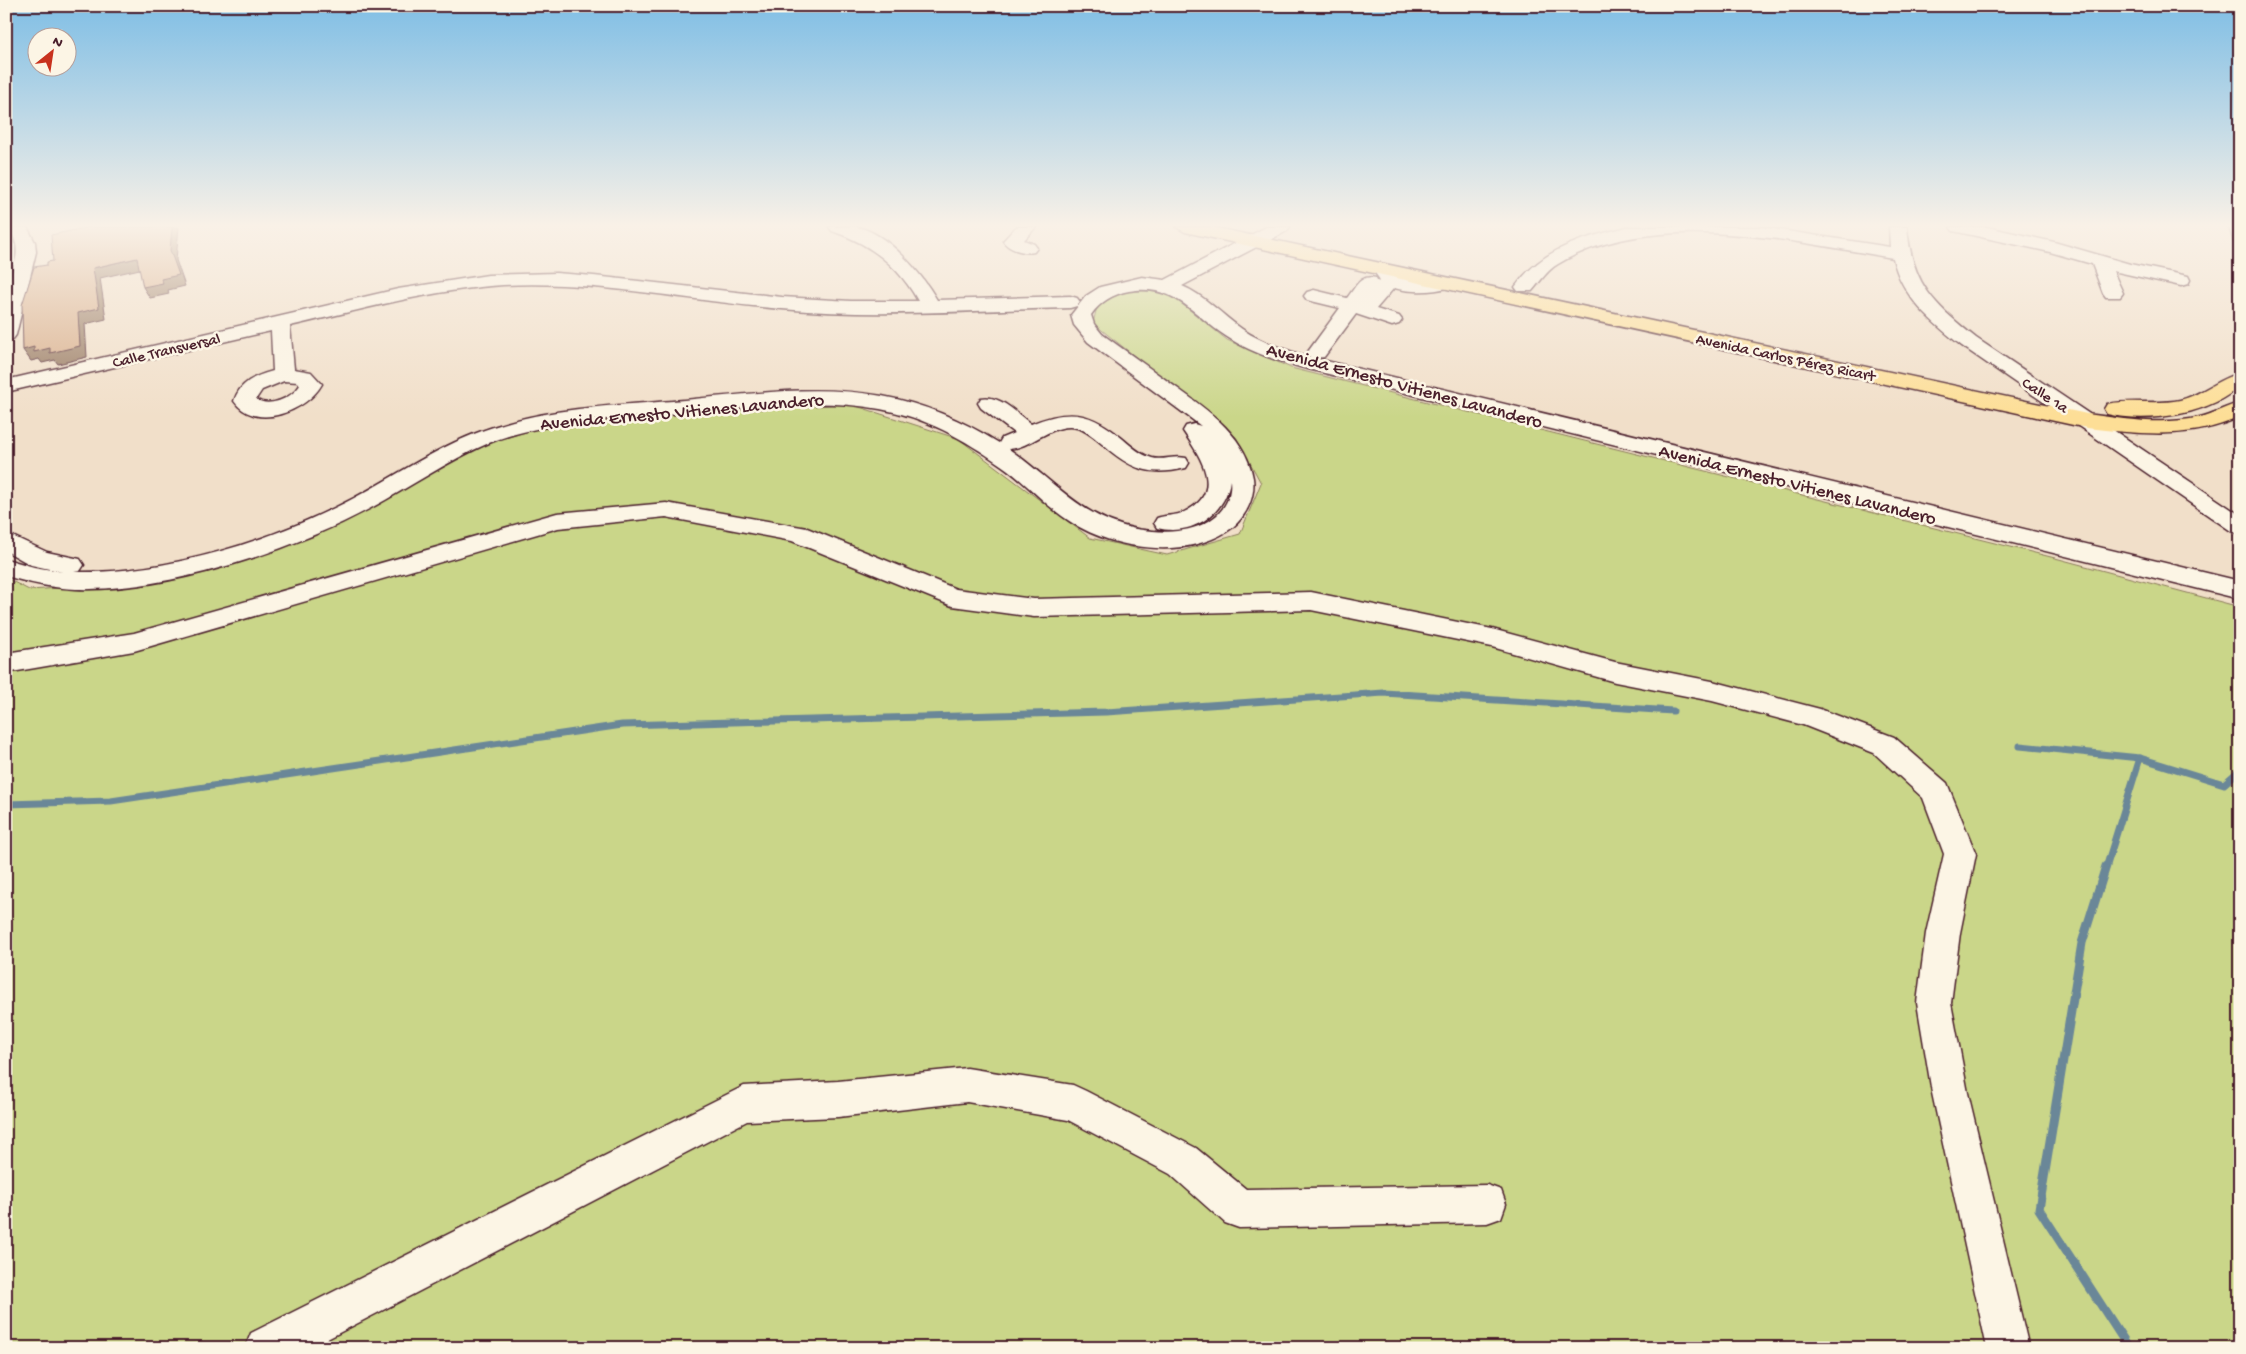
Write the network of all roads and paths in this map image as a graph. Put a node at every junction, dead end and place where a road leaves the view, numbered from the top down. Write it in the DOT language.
graph roads {
  1 [pos="10,290"];
  2 [pos="424,290"];
  3 [pos="675,290"];
  4 [pos="922,290"];
  5 [pos="1087,290"];
  6 [pos="1111,290"];
  7 [pos="1183,290"];
  8 [pos="1203,290"];
  9 [pos="1367,290"];
  10 [pos="1374,290"];
  11 [pos="1477,290"];
  12 [pos="1540,290"];
  13 [pos="1916,290"];
  14 [pos="2112,290"];
  15 [pos="2113,293"];
  16 [pos="1314,296"];
  17 [pos="1070,302"];
  18 [pos="930,305"];
  19 [pos="1352,305"];
  20 [pos="1392,320"];
  21 [pos="280,323"];
  22 [pos="1075,326"];
  23 [pos="6,335"];
  24 [pos="1317,353"];
  25 [pos="284,375"];
  26 [pos="2240,379"];
  27 [pos="6,386"];
  28 [pos="2056,400"];
  29 [pos="988,404"];
  30 [pos="2240,408"];
  31 [pos="557,413"];
  32 [pos="2087,421"];
  33 [pos="1030,434"];
  34 [pos="1010,443"];
  35 [pos="1178,463"];
  36 [pos="2240,526"];
  37 [pos="6,541"];
  38 [pos="6,567"];
  39 [pos="2240,577"];
  40 [pos="2240,590"];
  41 [pos="6,663"];
  42 [pos="1486,1204"];
  43 [pos="266,1348"];
  44 [pos="2008,1348"];
  1 -- 23 [label="street"];
  2 -- 21 [label="street, Calle Transversal"];
  3 -- 18 [label="street, Calle Transversal"];
  4 -- 18 [label="street"];
  5 -- 17 [label="street, Avenida Ernesto Vitienes Lavandero"];
  6 -- 22 [label="street, Avenida Ernesto Vitienes Lavandero"];
  7 -- 40 [label="street, Avenida Ernesto Vitienes Lavandero"];
  8 -- 24 [label="street, Avenida Ernesto Vitienes Lavandero"];
  9 -- 19 [label="street"];
  10 -- 20 [label="street"];
  11 -- 32 [label="main road, Avenida Carlos Pérez Ricart"];
  12 -- 28 [label="main road, Avenida Carlos Pérez Ricart"];
  13 -- 28 [label="street, Calle 1a"];
  14 -- 15 [label="street"];
  16 -- 19 [label="street"];
  17 -- 18 [label="street, Calle Transversal"];
  17 -- 22 [label="street"];
  19 -- 24 [label="street"];
  21 -- 25 [label="street"];
  21 -- 27 [label="street, Calle Transversal"];
  22 -- 31 [label="street, Avenida Ernesto Vitienes Lavandero"];
  22 -- 34 [label="street, Avenida Ernesto Vitienes Lavandero"];
  24 -- 39 [label="street, Avenida Ernesto Vitienes Lavandero"];
  26 -- 28 [label="main road, Avenida Carlos Pérez Ricart"];
  28 -- 32 [label="street, Calle 1a"];
  29 -- 33 [label="street"];
  30 -- 32 [label="main road, Avenida Carlos Pérez Ricart"];
  31 -- 34 [label="street, Avenida Ernesto Vitienes Lavandero"];
  31 -- 37 [label="street, Avenida Ernesto Vitienes Lavandero"];
  31 -- 38 [label="street, Avenida Ernesto Vitienes Lavandero"];
  32 -- 36 [label="street, Calle 1a"];
  33 -- 34 [label="street"];
  33 -- 35 [label="street"];
  41 -- 44 [label="street"];
  42 -- 43 [label="street"];
}
